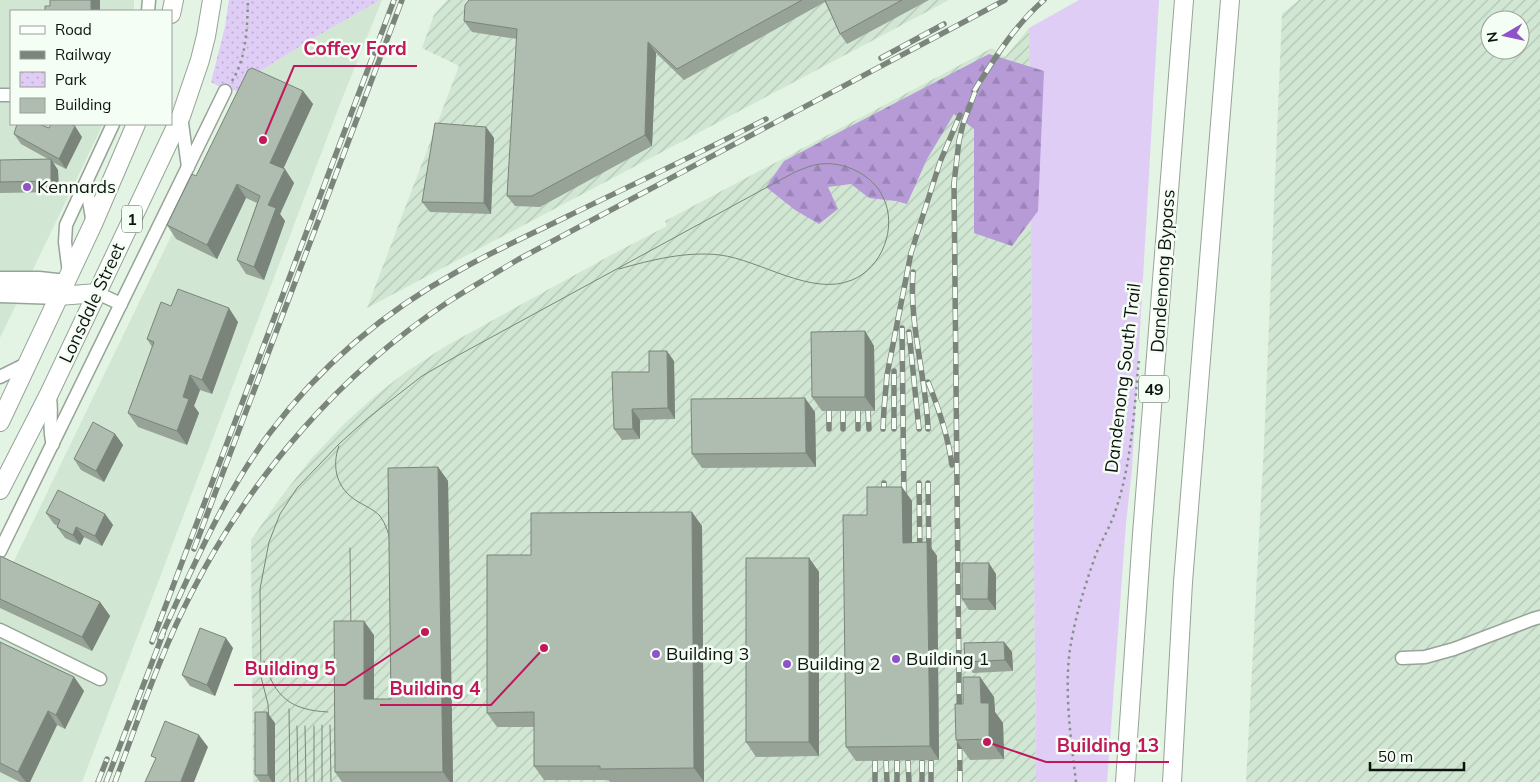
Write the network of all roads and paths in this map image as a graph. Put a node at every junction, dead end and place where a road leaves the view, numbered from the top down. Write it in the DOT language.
graph roads {
  1 [pos="212,0"];
  2 [pos="248,0"];
  3 [pos="1184,0"];
  4 [pos="1230,0"];
  5 [pos="233,80"];
  6 [pos="225,91"];
  7 [pos="181,116"];
  8 [pos="113,125"];
  9 [pos="136,125"];
  10 [pos="188,167"];
  11 [pos="86,183"];
  12 [pos="93,224"];
  13 [pos="0,280"];
  14 [pos="65,285"];
  15 [pos="96,293"];
  16 [pos="0,294"];
  17 [pos="121,304"];
  18 [pos="1140,352"];
  19 [pos="28,363"];
  20 [pos="0,377"];
  21 [pos="49,394"];
  22 [pos="0,422"];
  23 [pos="53,444"];
  24 [pos="0,490"];
  25 [pos="0,551"];
  26 [pos="1540,617"];
  27 [pos="0,630"];
  28 [pos="1402,658"];
  29 [pos="100,679"];
  30 [pos="1076,782"];
  31 [pos="1125,782"];
  32 [pos="1172,782"];
  1 -- 7 [label="highway, Lonsdale Street / 1"];
  2 -- 5 [label="path"];
  3 -- 31 [label="highway, Dandenong Bypass / 49"];
  4 -- 32 [label="highway"];
  6 -- 10 [label="street, Lonsdale Street"];
  7 -- 10 [label="street"];
  7 -- 15 [label="highway, Lonsdale Street / 1"];
  8 -- 11 [label="street, Lonsdale Street"];
  9 -- 12 [label="highway, Lonsdale Street / 1"];
  10 -- 17 [label="street, Lonsdale Street"];
  11 -- 12 [label="street"];
  11 -- 14 [label="street, Lonsdale Street"];
  12 -- 14 [label="highway, Lonsdale Street / 1"];
  13 -- 14 [label="main road"];
  14 -- 15 [label="highway"];
  14 -- 16 [label="main road"];
  14 -- 19 [label="highway, Lonsdale Street / 1"];
  15 -- 17 [label="street"];
  15 -- 21 [label="highway, Lonsdale Street / 1"];
  17 -- 23 [label="street, Lonsdale Street"];
  18 -- 30 [label="path, Dandenong South Trail"];
  19 -- 20 [label="street"];
  19 -- 22 [label="highway, Lonsdale Street / 1"];
  21 -- 23 [label="street"];
  21 -- 24 [label="highway, Lonsdale Street / 1"];
  23 -- 25 [label="street, Lonsdale Street"];
  26 -- 28 [label="street"];
  27 -- 29 [label="street"];
}
